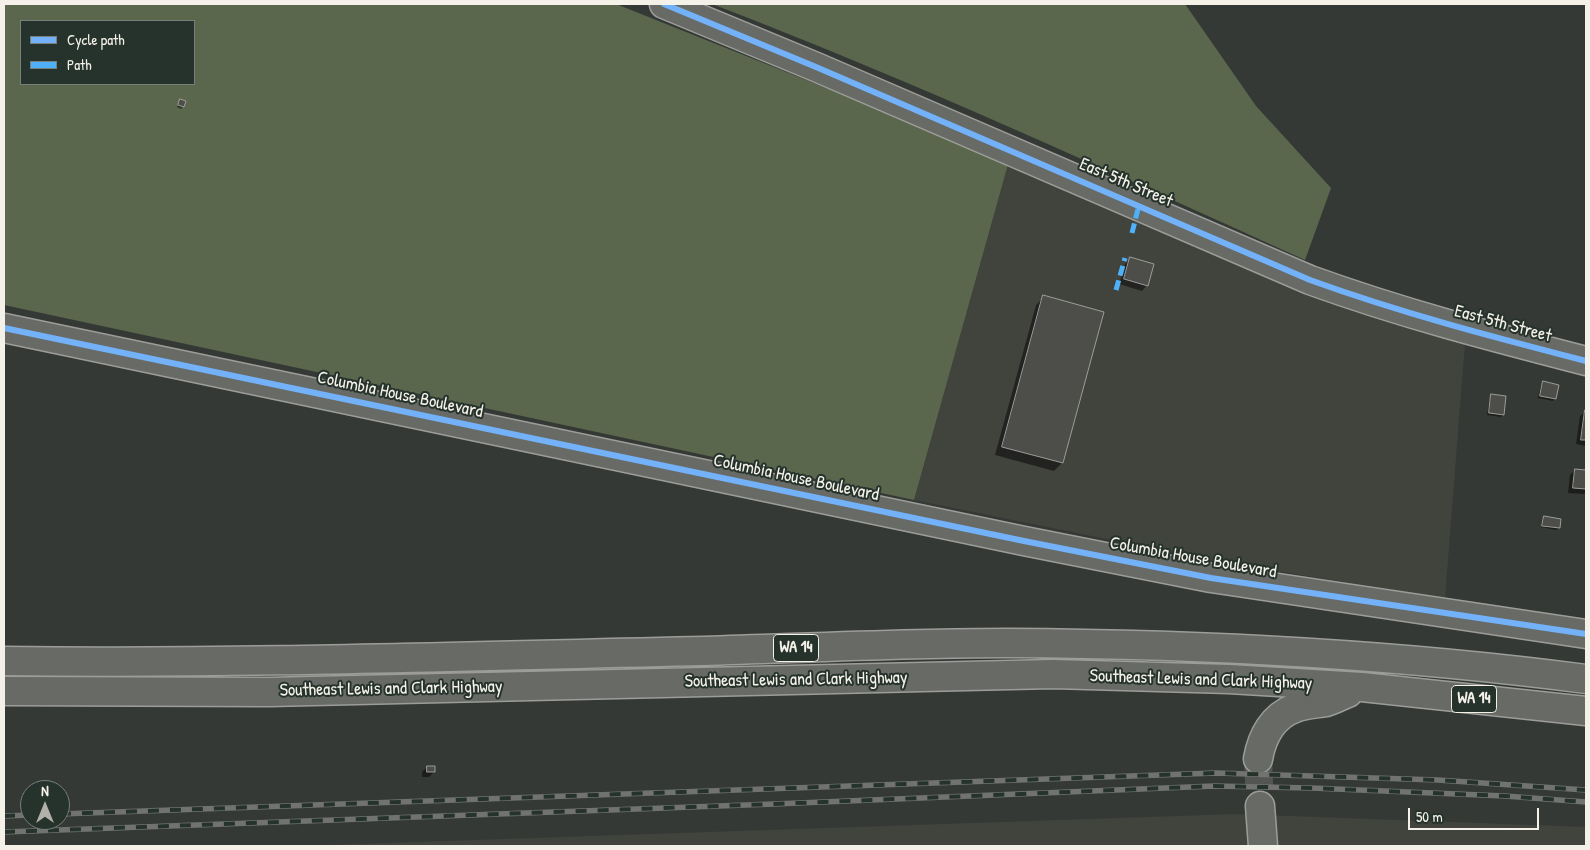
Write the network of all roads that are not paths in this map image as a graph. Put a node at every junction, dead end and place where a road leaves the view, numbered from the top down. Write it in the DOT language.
graph roads {
  1 [pos="664,4"];
  2 [pos="4,328"];
  3 [pos="1586,361"];
  4 [pos="1586,634"];
  5 [pos="4,661"];
  6 [pos="1586,679"];
  7 [pos="1362,688"];
  8 [pos="4,692"];
  9 [pos="1586,711"];
  10 [pos="1258,758"];
  11 [pos="1260,806"];
  12 [pos="1263,846"];
  1 -- 3 [label="main road, East 5th Street"];
  2 -- 4 [label="main road, Columbia House Boulevard"];
  5 -- 6 [label="main road, Southeast Lewis and Clark Highway / WA 14"];
  7 -- 8 [label="main road, Southeast Lewis and Clark Highway / WA 14"];
  7 -- 9 [label="main road, Southeast Lewis and Clark Highway / WA 14"];
  7 -- 10 [label="main road"];
  11 -- 12 [label="main road"];
}
